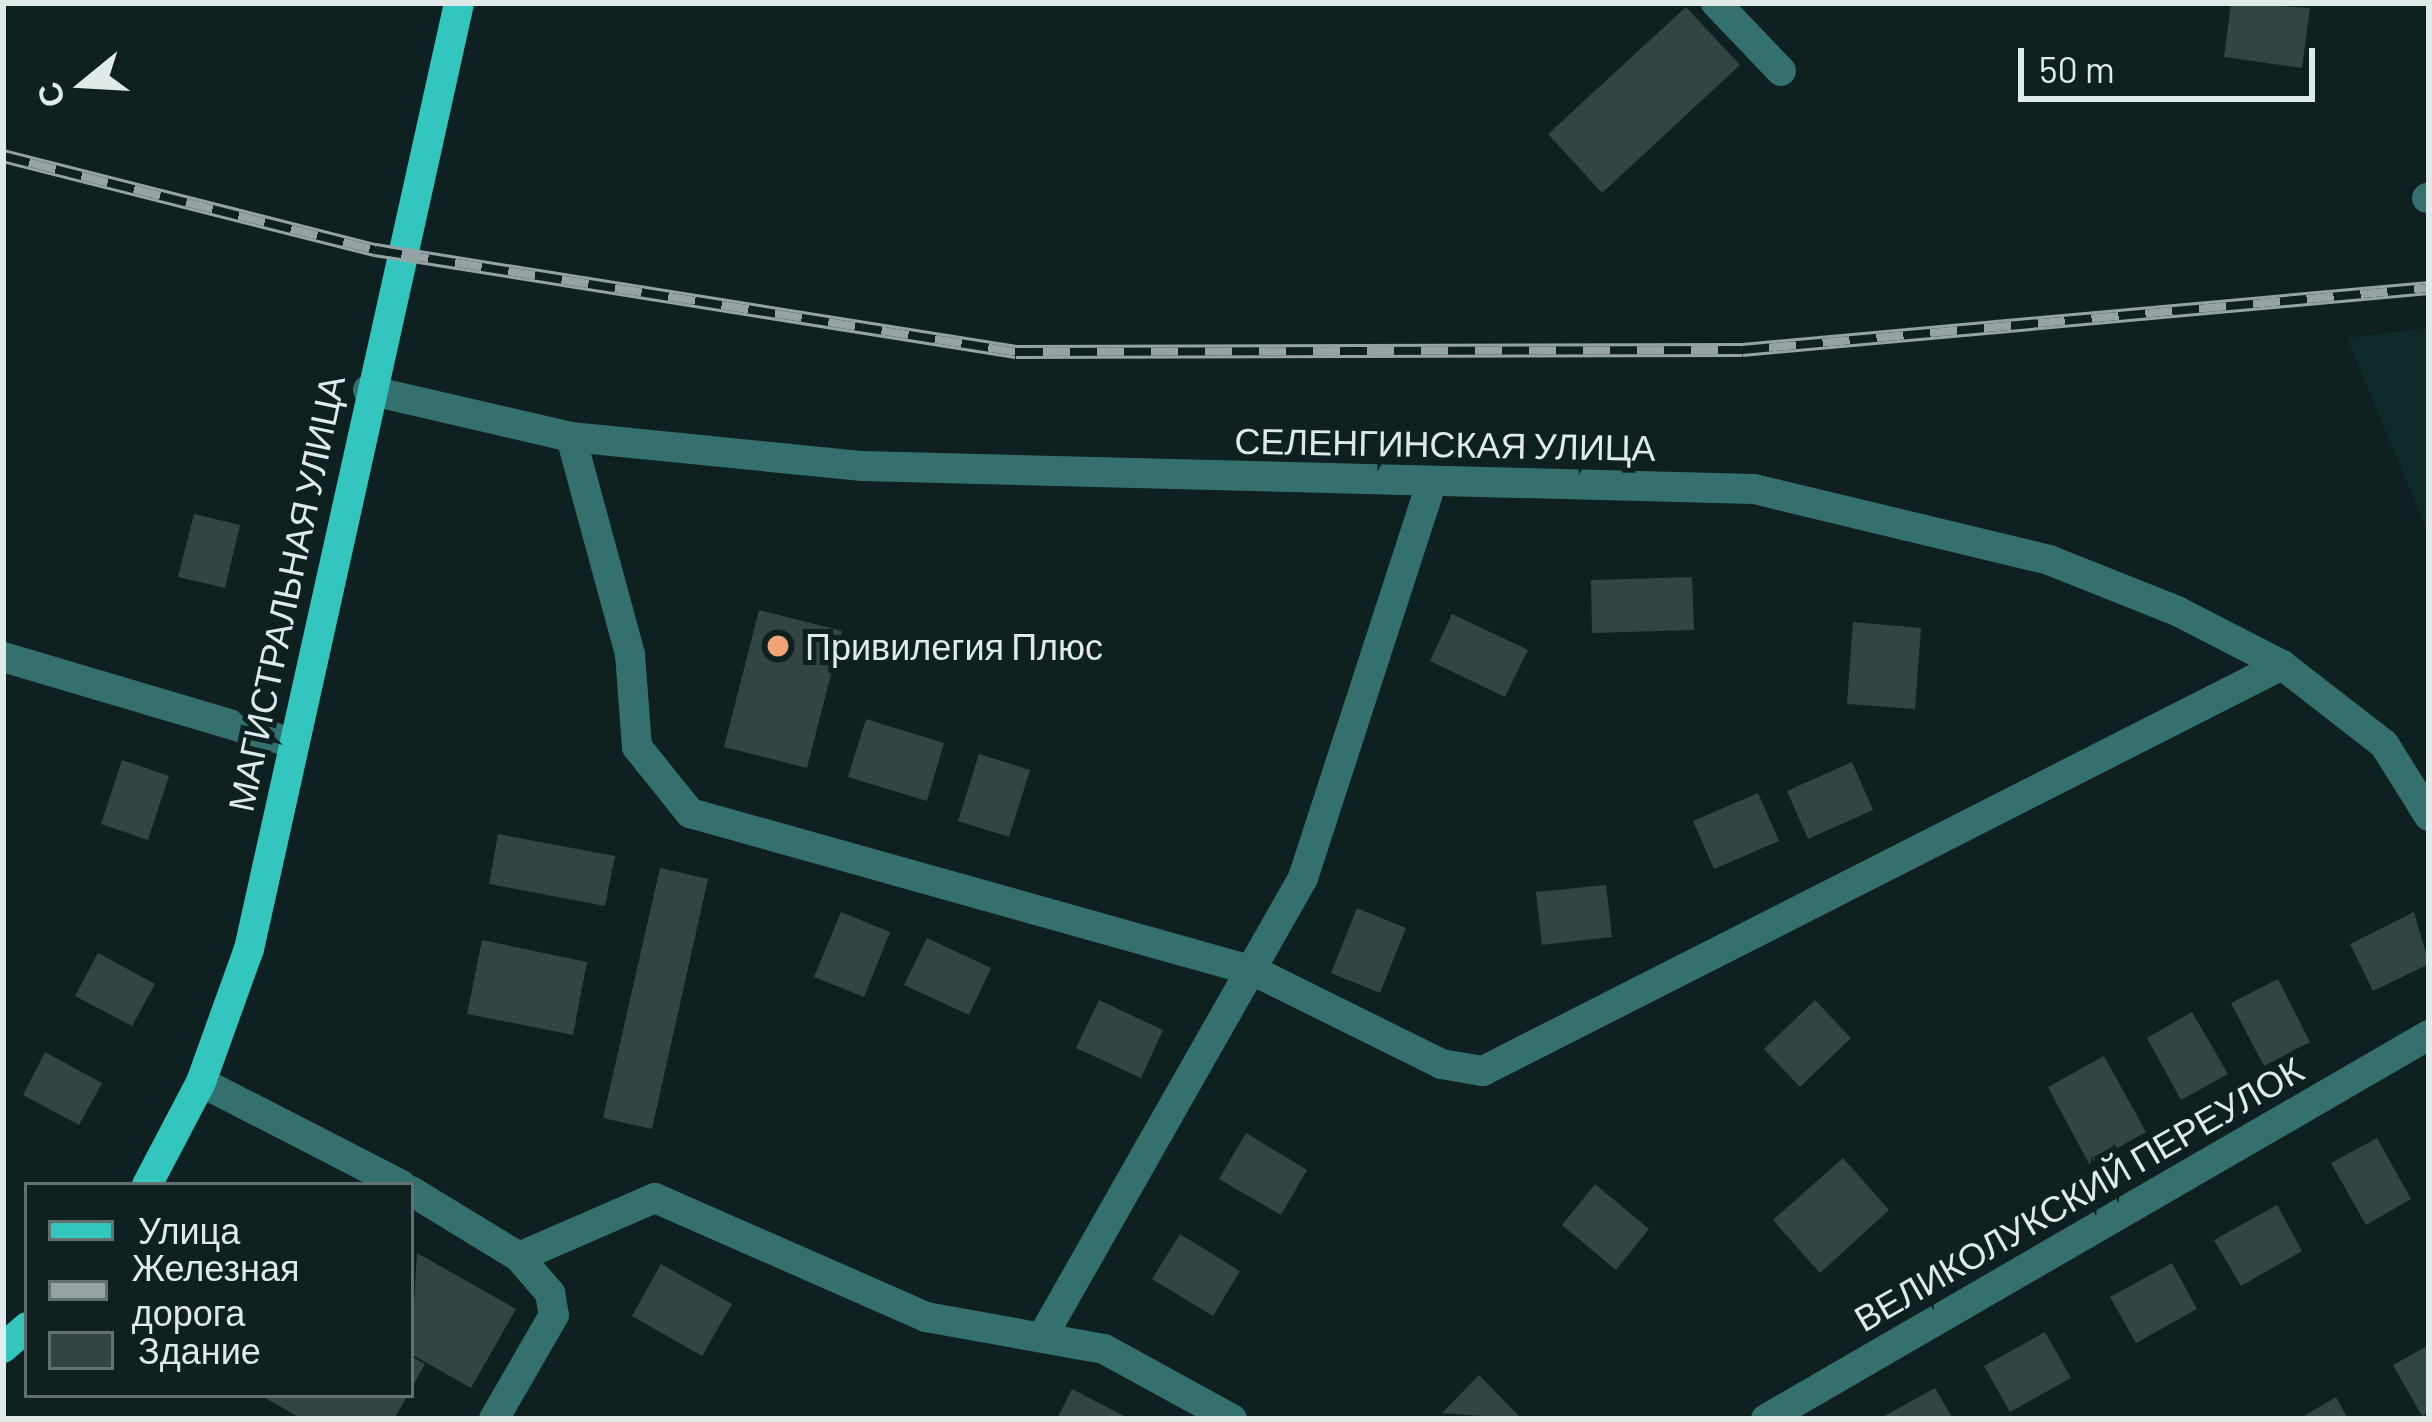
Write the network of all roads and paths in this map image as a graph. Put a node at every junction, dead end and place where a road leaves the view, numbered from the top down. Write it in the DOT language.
graph roads {
  1 [pos="459,3"];
  2 [pos="1716,3"];
  3 [pos="1781,71"];
  4 [pos="368,390"];
  5 [pos="571,437"];
  6 [pos="1431,483"];
  7 [pos="3,657"];
  8 [pos="2282,665"];
  9 [pos="293,743"];
  10 [pos="2429,816"];
  11 [pos="1254,971"];
  12 [pos="2429,1035"];
  13 [pos="201,1082"];
  14 [pos="149,1182"];
  15 [pos="395,1182"];
  16 [pos="414,1193"];
  17 [pos="519,1257"];
  18 [pos="1045,1332"];
  19 [pos="494,1419"];
  20 [pos="1232,1419"];
  21 [pos="1766,1419"];
  1 -- 4 [label="main road, МАГИСТРАЛЬНАЯ УЛИЦА"];
  2 -- 3 [label="street"];
  4 -- 5 [label="street, СЕЛЕНГИНСКАЯ УЛИЦА"];
  4 -- 9 [label="main road, МАГИСТРАЛЬНАЯ УЛИЦА"];
  5 -- 6 [label="street, СЕЛЕНГИНСКАЯ УЛИЦА"];
  5 -- 11 [label="street"];
  6 -- 8 [label="street, СЕЛЕНГИНСКАЯ УЛИЦА"];
  6 -- 11 [label="street"];
  7 -- 9 [label="street"];
  8 -- 10 [label="street, СЕЛЕНГИНСКАЯ УЛИЦА"];
  8 -- 11 [label="street"];
  9 -- 13 [label="main road, МАГИСТРАЛЬНАЯ УЛИЦА"];
  11 -- 18 [label="street"];
  12 -- 21 [label="street, ВЕЛИКОЛУКСКИЙ ПЕРЕУЛОК"];
  13 -- 14 [label="main road, МАГИСТРАЛЬНАЯ УЛИЦА"];
  13 -- 15 [label="street"];
  16 -- 17 [label="street"];
  17 -- 18 [label="street"];
  17 -- 19 [label="street"];
  18 -- 20 [label="street"];
}
